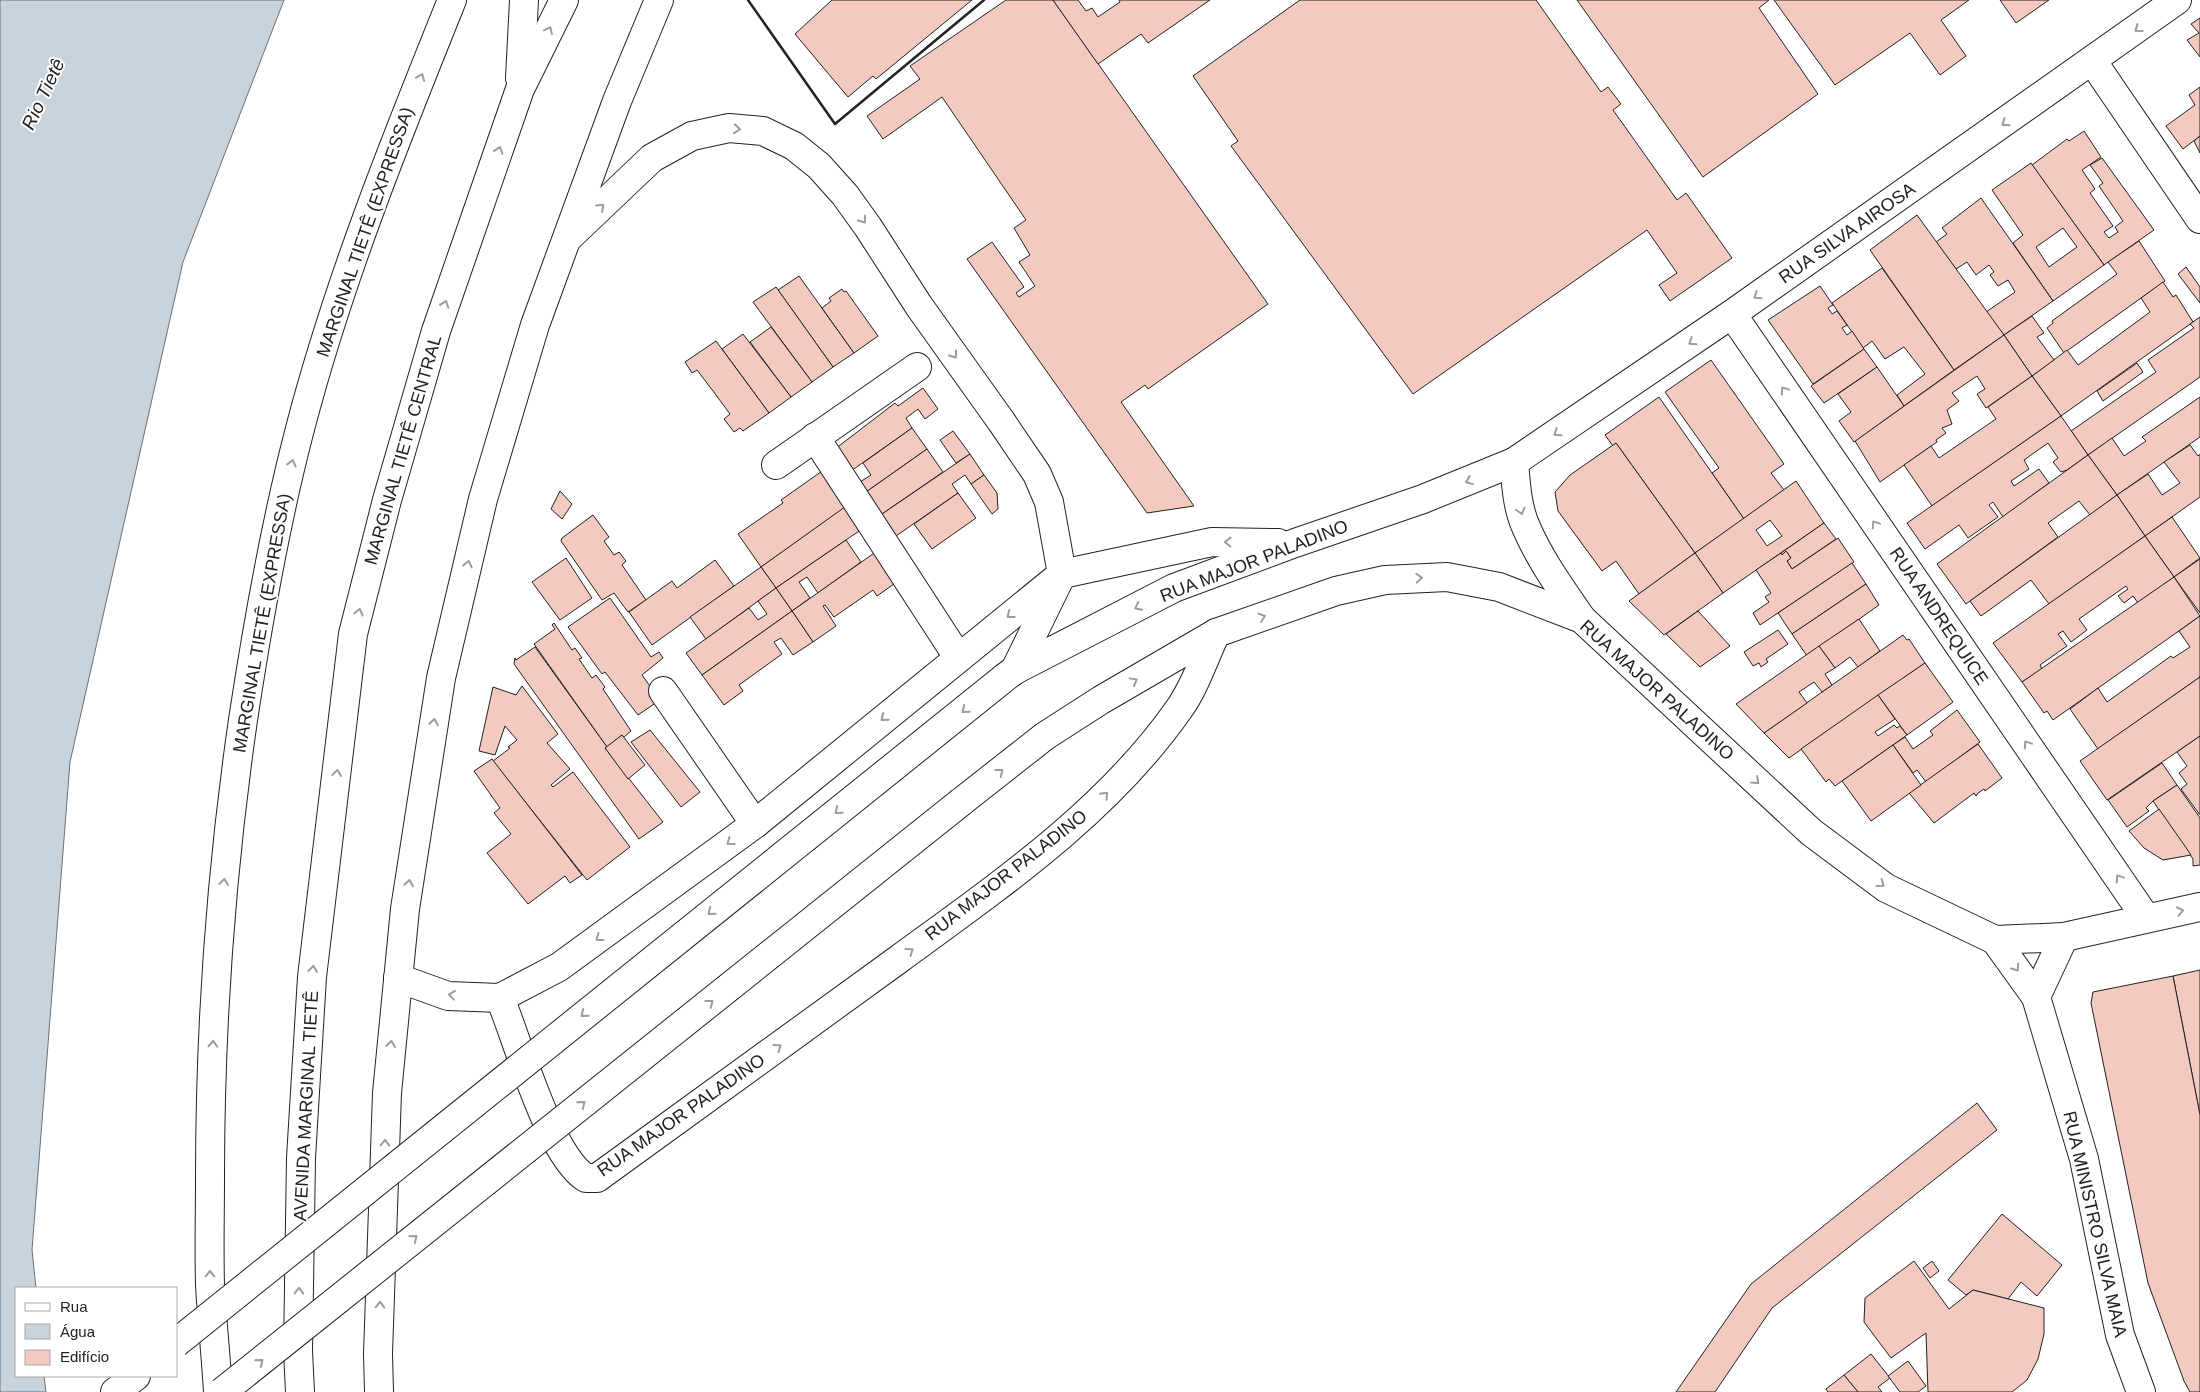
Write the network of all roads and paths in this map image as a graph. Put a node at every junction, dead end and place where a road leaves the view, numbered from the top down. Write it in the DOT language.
graph roads {
  1 [pos="452,0"];
  2 [pos="524,0"];
  3 [pos="564,0"];
  4 [pos="659,0"];
  5 [pos="2177,0"];
  6 [pos="2093,62"];
  7 [pos="520,89"];
  8 [pos="2200,219"];
  9 [pos="565,240"];
  10 [pos="1732,314"];
  11 [pos="916,367"];
  12 [pos="815,437"];
  13 [pos="1514,462"];
  14 [pos="776,465"];
  15 [pos="1294,543"];
  16 [pos="1062,574"];
  17 [pos="1582,619"];
  18 [pos="1216,633"];
  19 [pos="958,657"];
  20 [pos="1009,675"];
  21 [pos="663,691"];
  22 [pos="331,821"];
  23 [pos="755,824"];
  24 [pos="2200,907"];
  25 [pos="2146,918"];
  26 [pos="2064,937"];
  27 [pos="1996,940"];
  28 [pos="398,978"];
  29 [pos="2036,997"];
  30 [pos="500,998"];
  31 [pos="178,1341"];
  32 [pos="135,1377"];
  33 [pos="116,1392"];
  34 [pos="218,1392"];
  35 [pos="222,1392"];
  36 [pos="300,1392"];
  37 [pos="379,1392"];
  38 [pos="2141,1392"];
  34 -- 1 [label="main road, MARGINAL TIETÊ (EXPRESSA), one-way"];
  2 -- 7 [label="main road"];
  7 -- 3 [label="main road, one-way"];
  4 -- 9 [label="main road"];
  5 -- 6 [label="main road, RUA SILVA AIROSA, one-way"];
  6 -- 8 [label="main road"];
  6 -- 10 [label="main road, RUA SILVA AIROSA, one-way"];
  22 -- 7 [label="main road, MARGINAL TIETÊ CENTRAL, one-way"];
  9 -- 16 [label="main road, one-way"];
  28 -- 9 [label="main road, one-way"];
  10 -- 13 [label="main road, RUA SILVA AIROSA, one-way"];
  25 -- 10 [label="main road, RUA ANDREQUICE, one-way"];
  11 -- 12 [label="main road"];
  12 -- 14 [label="main road"];
  12 -- 19 [label="main road"];
  13 -- 15 [label="main road, RUA MAJOR PALADINO, one-way"];
  13 -- 17 [label="main road, one-way"];
  15 -- 16 [label="main road, one-way"];
  15 -- 20 [label="main road, RUA MAJOR PALADINO, one-way"];
  16 -- 19 [label="main road, one-way"];
  16 -- 20 [label="main road"];
  18 -- 17 [label="main road, RUA MAJOR PALADINO, one-way"];
  17 -- 27 [label="main road, RUA MAJOR PALADINO, one-way"];
  30 -- 18 [label="main road, RUA MAJOR PALADINO, one-way"];
  35 -- 18 [label="main road, one-way, bridge"];
  19 -- 23 [label="main road, one-way"];
  20 -- 31 [label="main road, one-way, bridge"];
  21 -- 23 [label="main road"];
  36 -- 22 [label="main road, AVENIDA MARGINAL TIETÊ, one-way"];
  23 -- 30 [label="main road, one-way"];
  25 -- 24 [label="main road, RUA MAJOR PALADINO, one-way"];
  25 -- 26 [label="main road, RUA MAJOR PALADINO"];
  26 -- 27 [label="main road, RUA MAJOR PALADINO"];
  26 -- 29 [label="main road"];
  27 -- 29 [label="main road, RUA MINISTRO SILVA MAIA, one-way"];
  30 -- 28 [label="main road, one-way"];
  37 -- 28 [label="main road, one-way"];
  29 -- 38 [label="main road, RUA MINISTRO SILVA MAIA"];
  32 -- 33 [label="main road"];
}
